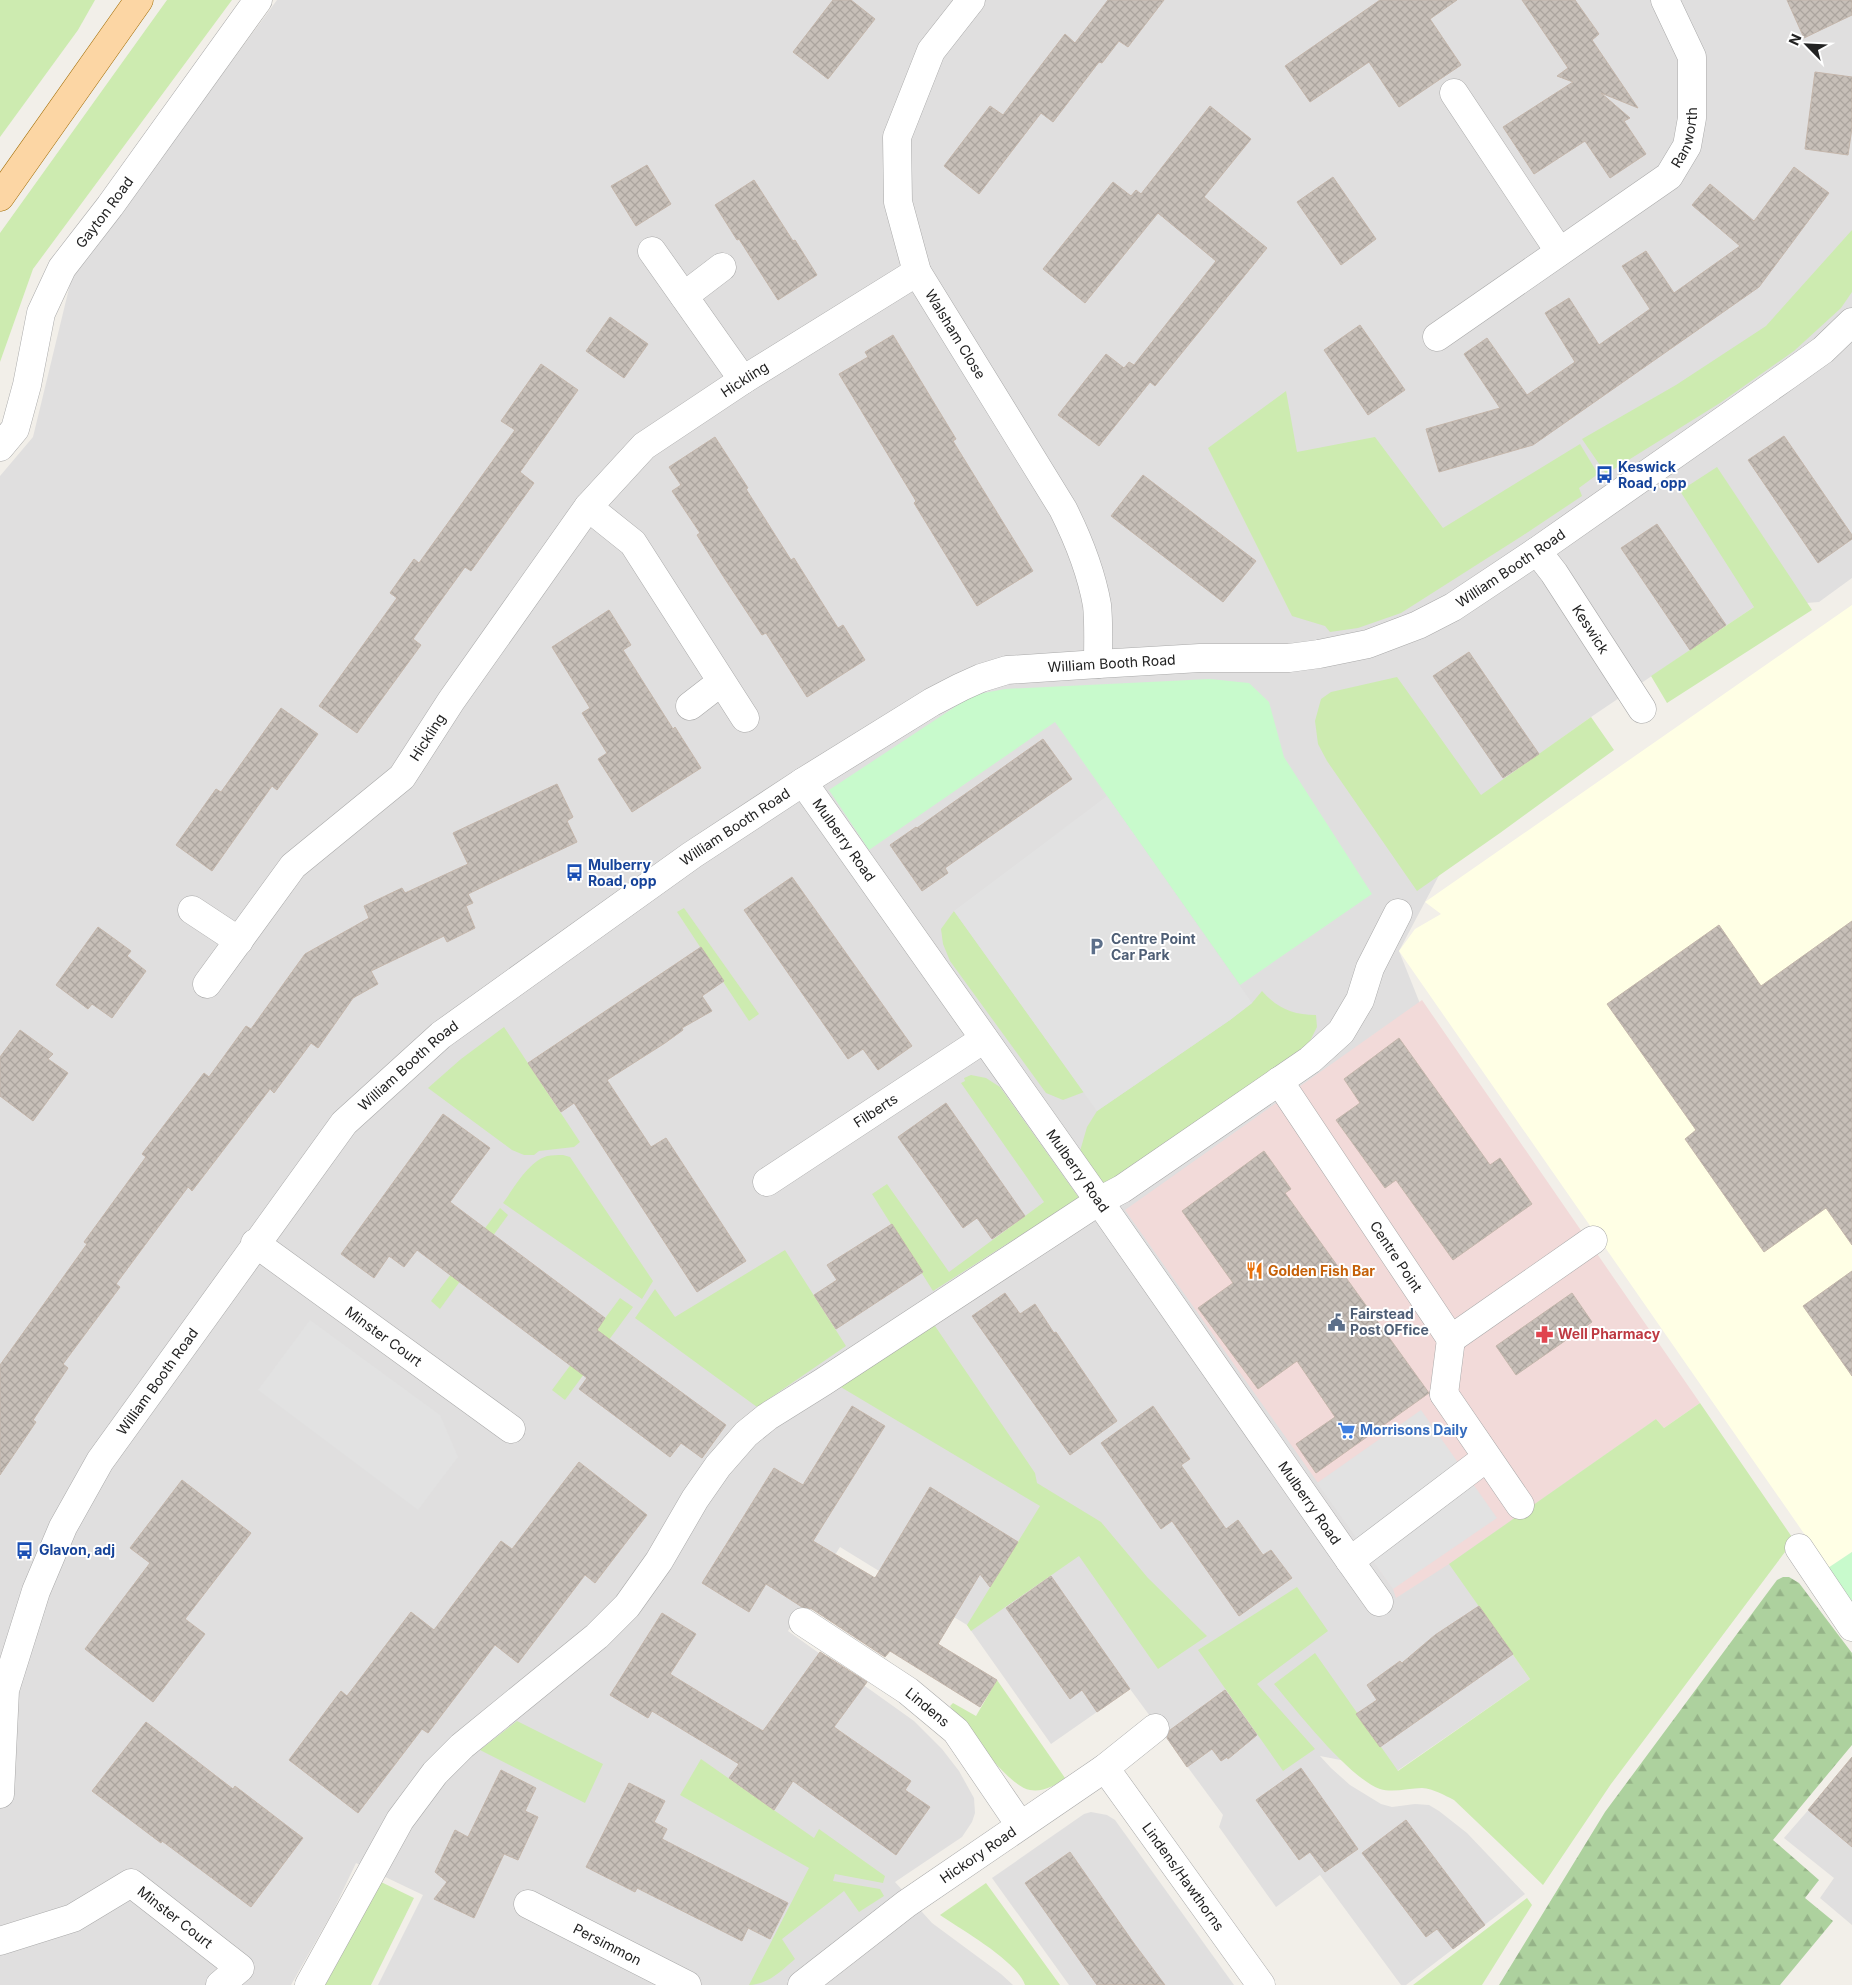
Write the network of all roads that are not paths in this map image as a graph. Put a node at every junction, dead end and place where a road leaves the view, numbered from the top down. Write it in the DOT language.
graph roads {
  1 [pos="139,0"];
  2 [pos="258,0"];
  3 [pos="971,0"];
  4 [pos="1666,0"];
  5 [pos="1454,93"];
  6 [pos="0,197"];
  7 [pos="652,251"];
  8 [pos="1559,251"];
  9 [pos="722,267"];
  10 [pos="917,272"];
  11 [pos="684,296"];
  12 [pos="1849,334"];
  13 [pos="1437,337"];
  14 [pos="743,380"];
  15 [pos="0,447"];
  16 [pos="588,507"];
  17 [pos="1537,551"];
  18 [pos="1098,664"];
  19 [pos="721,682"];
  20 [pos="690,706"];
  21 [pos="1642,709"];
  22 [pos="744,718"];
  23 [pos="803,782"];
  24 [pos="192,910"];
  25 [pos="1398,913"];
  26 [pos="239,941"];
  27 [pos="207,984"];
  28 [pos="984,1039"];
  29 [pos="1279,1081"];
  30 [pos="767,1182"];
  31 [pos="1099,1201"];
  32 [pos="1593,1240"];
  33 [pos="255,1243"];
  34 [pos="1451,1339"];
  35 [pos="511,1429"];
  36 [pos="1486,1458"];
  37 [pos="1520,1505"];
  38 [pos="1799,1548"];
  39 [pos="1350,1561"];
  40 [pos="1380,1602"];
  41 [pos="803,1622"];
  42 [pos="1852,1627"];
  43 [pos="3,1690"];
  44 [pos="1155,1728"];
  45 [pos="1105,1768"];
  46 [pos="0,1794"];
  47 [pos="1020,1825"];
  48 [pos="528,1904"];
  49 [pos="0,1940"];
  50 [pos="220,1985"];
  51 [pos="309,1985"];
  52 [pos="687,1985"];
  53 [pos="802,1985"];
  54 [pos="1261,1985"];
  1 -- 6 [label="main road"];
  2 -- 15 [label="street, Gayton Road"];
  3 -- 10 [label="street, Walsham Close"];
  4 -- 8 [label="street, Ranworth"];
  5 -- 8 [label="street"];
  7 -- 11 [label="street"];
  8 -- 13 [label="street, Ranworth"];
  9 -- 11 [label="street"];
  10 -- 14 [label="street, Hickling"];
  10 -- 18 [label="street, Walsham Close"];
  11 -- 14 [label="street"];
  12 -- 17 [label="street, William Booth Road"];
  14 -- 16 [label="street, Hickling"];
  16 -- 19 [label="street"];
  16 -- 26 [label="street, Hickling"];
  17 -- 18 [label="street, William Booth Road"];
  17 -- 21 [label="street, Keswick"];
  18 -- 23 [label="street, William Booth Road"];
  19 -- 20 [label="street"];
  19 -- 22 [label="street"];
  23 -- 28 [label="street, Mulberry Road"];
  23 -- 33 [label="street, William Booth Road"];
  24 -- 26 [label="street"];
  25 -- 29 [label="street"];
  26 -- 27 [label="street, Hickling"];
  28 -- 30 [label="street, Filberts"];
  28 -- 31 [label="street, Mulberry Road"];
  29 -- 31 [label="street"];
  29 -- 34 [label="street, Centre Point"];
  31 -- 39 [label="street, Mulberry Road"];
  31 -- 51 [label="street"];
  32 -- 34 [label="street"];
  33 -- 35 [label="street, Minster Court"];
  33 -- 43 [label="street, William Booth Road"];
  34 -- 36 [label="street"];
  36 -- 37 [label="street"];
  36 -- 39 [label="street"];
  38 -- 42 [label="street"];
  39 -- 40 [label="street, Mulberry Road"];
  41 -- 47 [label="street, Lindens"];
  43 -- 46 [label="street, William Booth Road"];
  44 -- 45 [label="street, Hickory Road"];
  45 -- 47 [label="street, Hickory Road"];
  45 -- 54 [label="street, Lindens/Hawthorns"];
  47 -- 53 [label="street, Hickory Road"];
  48 -- 52 [label="street, Persimmon"];
  49 -- 50 [label="street, Minster Court"];
}
